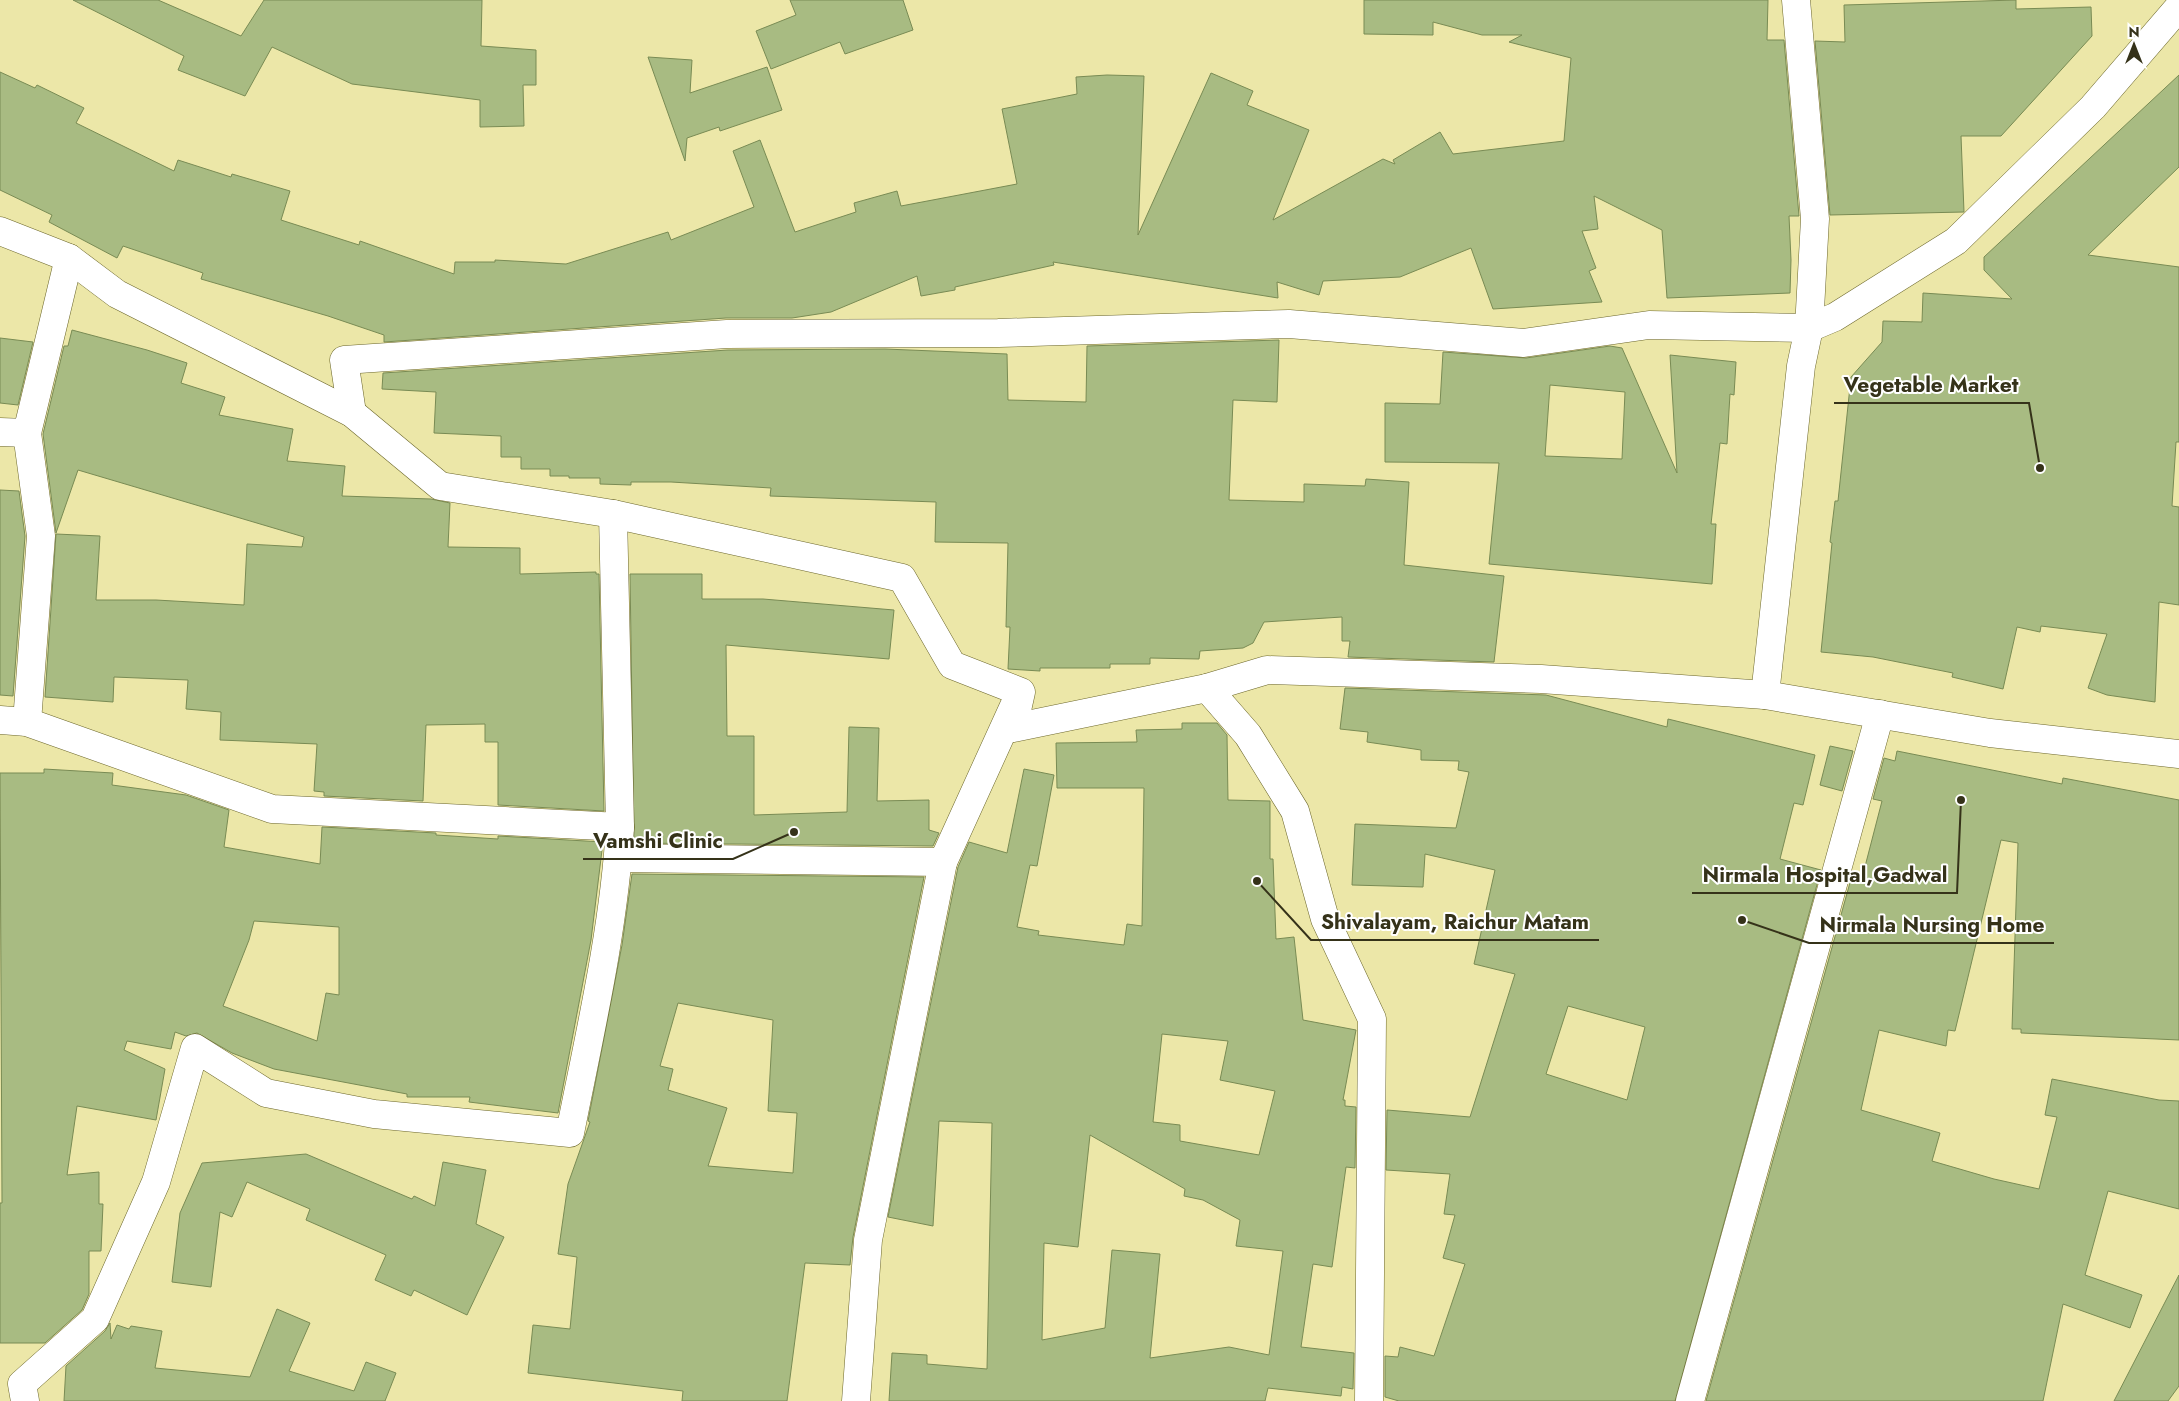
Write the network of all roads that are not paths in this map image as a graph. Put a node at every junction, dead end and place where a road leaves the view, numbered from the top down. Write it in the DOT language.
graph roads {
  1 [pos="1796,0"];
  2 [pos="2179,7"];
  3 [pos="0,231"];
  4 [pos="69,258"];
  5 [pos="1809,328"];
  6 [pos="352,414"];
  7 [pos="0,432"];
  8 [pos="27,433"];
  9 [pos="613,514"];
  10 [pos="1207,688"];
  11 [pos="1020,692"];
  12 [pos="1764,696"];
  13 [pos="1880,714"];
  14 [pos="0,720"];
  15 [pos="27,722"];
  16 [pos="2179,754"];
  17 [pos="620,827"];
  18 [pos="618,858"];
  19 [pos="944,862"];
  20 [pos="25,1401"];
  21 [pos="856,1401"];
  22 [pos="1369,1401"];
  23 [pos="1690,1401"];
  1 -- 5 [label="street"];
  2 -- 5 [label="street"];
  3 -- 4 [label="street"];
  4 -- 6 [label="street"];
  4 -- 8 [label="street"];
  5 -- 6 [label="street"];
  5 -- 12 [label="street"];
  6 -- 9 [label="street"];
  7 -- 8 [label="street"];
  8 -- 15 [label="street"];
  9 -- 11 [label="street"];
  9 -- 17 [label="street"];
  10 -- 11 [label="street"];
  10 -- 12 [label="street"];
  10 -- 22 [label="street"];
  11 -- 19 [label="street"];
  12 -- 13 [label="street"];
  13 -- 16 [label="street"];
  13 -- 23 [label="street"];
  14 -- 15 [label="street"];
  15 -- 17 [label="street"];
  17 -- 18 [label="street"];
  18 -- 19 [label="street"];
  18 -- 20 [label="street"];
  19 -- 21 [label="street"];
}
